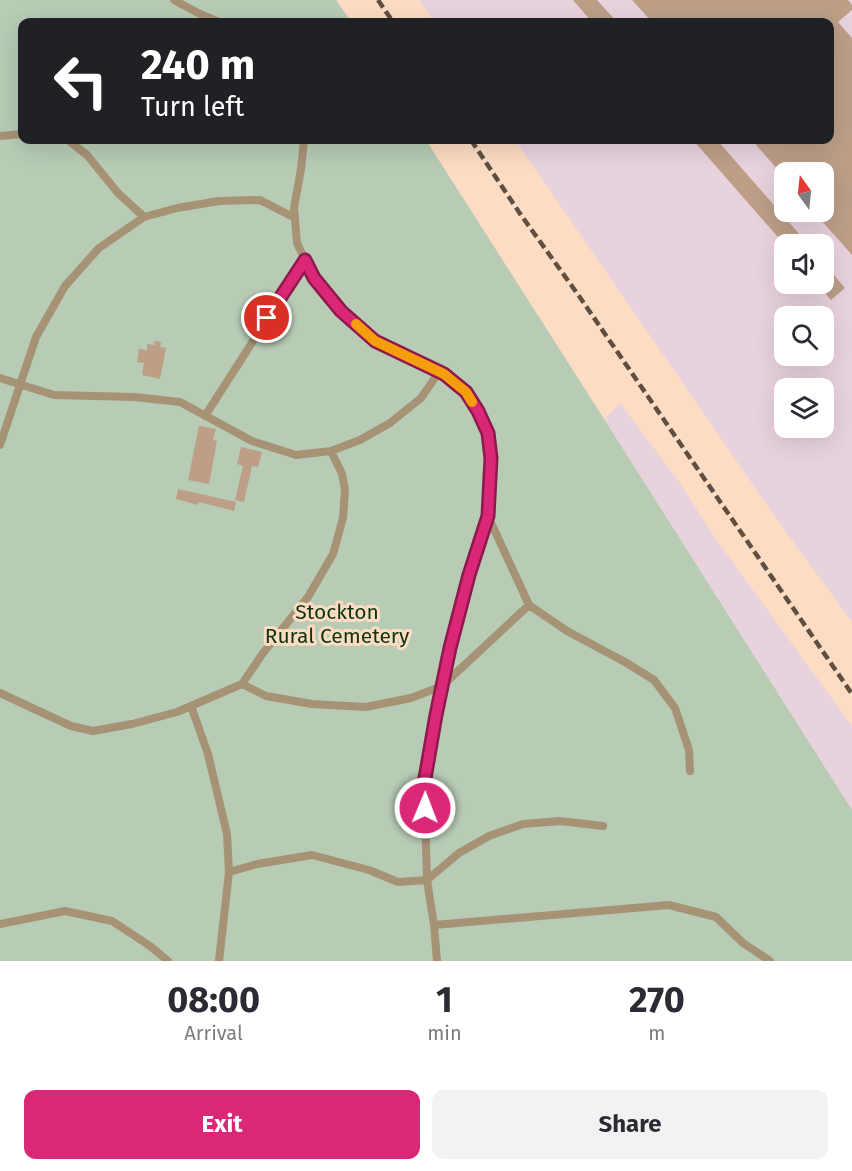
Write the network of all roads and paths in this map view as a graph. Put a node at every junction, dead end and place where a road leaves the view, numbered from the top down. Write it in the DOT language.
graph roads {
  1 [pos="174,0"];
  2 [pos="211,18"];
  3 [pos="18,134"];
  4 [pos="0,136"];
  5 [pos="73,144"];
  6 [pos="304,144"];
  7 [pos="144,217"];
  8 [pos="295,218"];
  9 [pos="305,260"];
  10 [pos="439,372"];
  11 [pos="0,378"];
  12 [pos="20,383"];
  13 [pos="205,416"];
  14 [pos="0,445"];
  15 [pos="331,451"];
  16 [pos="488,516"];
  17 [pos="529,605"];
  18 [pos="242,684"];
  19 [pos="442,686"];
  20 [pos="0,693"];
  21 [pos="191,706"];
  22 [pos="690,771"];
  23 [pos="603,826"];
  24 [pos="229,872"];
  25 [pos="427,880"];
  26 [pos="0,924"];
  27 [pos="434,925"];
  28 [pos="168,961"];
  29 [pos="219,961"];
  30 [pos="437,961"];
  31 [pos="770,961"];
  1 -- 2 [label="lane"];
  3 -- 4 [label="lane"];
  5 -- 7 [label="lane"];
  6 -- 8 [label="lane"];
  7 -- 8 [label="lane"];
  7 -- 12 [label="lane"];
  8 -- 9 [label="lane"];
  9 -- 10 [label="lane"];
  9 -- 13 [label="lane"];
  10 -- 15 [label="lane"];
  10 -- 16 [label="lane"];
  11 -- 12 [label="lane"];
  12 -- 13 [label="lane"];
  12 -- 14 [label="lane"];
  13 -- 15 [label="lane"];
  15 -- 18 [label="lane"];
  16 -- 17 [label="lane"];
  16 -- 19 [label="lane"];
  17 -- 19 [label="lane"];
  17 -- 22 [label="lane"];
  18 -- 19 [label="lane"];
  18 -- 21 [label="lane"];
  19 -- 25 [label="lane"];
  20 -- 21 [label="lane"];
  21 -- 24 [label="lane"];
  23 -- 25 [label="lane"];
  24 -- 25 [label="lane"];
  24 -- 29 [label="lane"];
  25 -- 27 [label="lane"];
  26 -- 28 [label="lane"];
  27 -- 30 [label="lane"];
  27 -- 31 [label="lane"];
}
